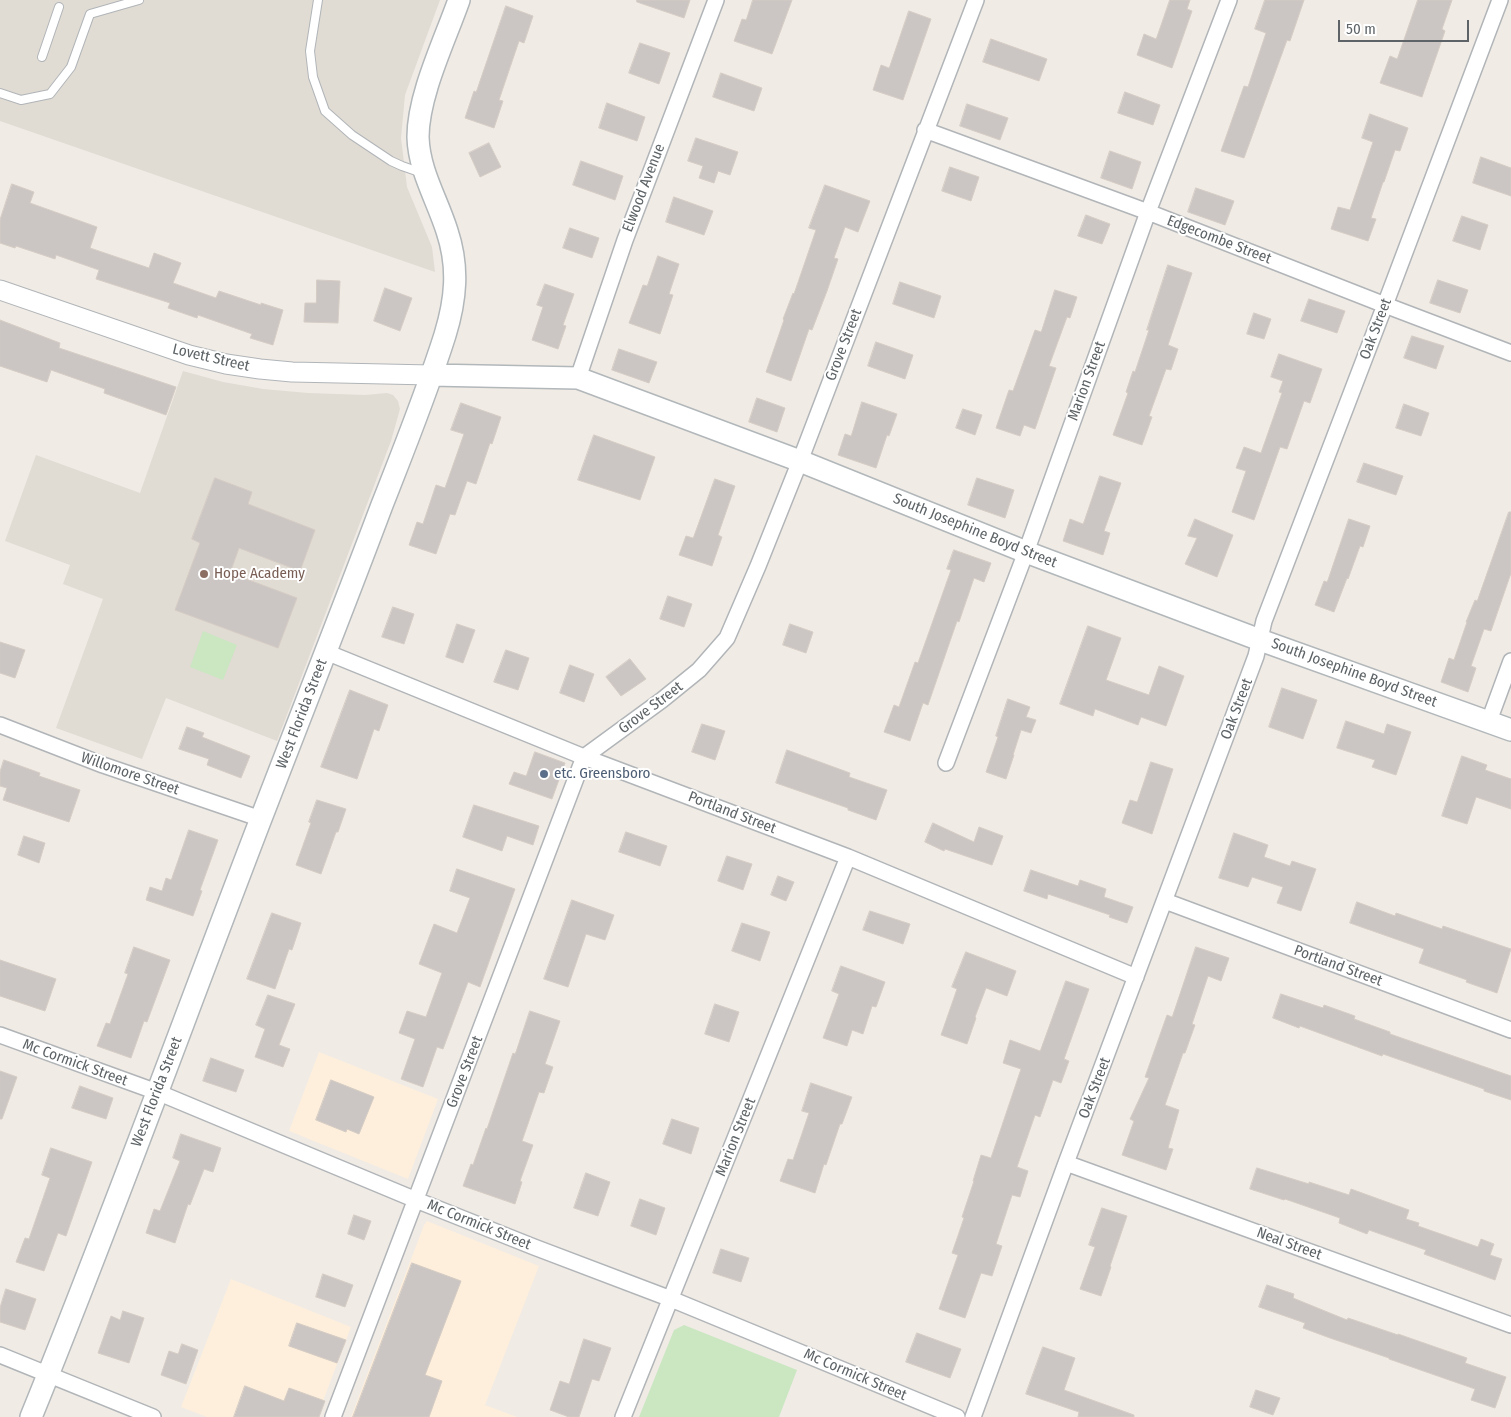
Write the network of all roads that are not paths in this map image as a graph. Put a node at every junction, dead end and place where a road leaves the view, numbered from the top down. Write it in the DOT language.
graph roads {
  1 [pos="139,0"];
  2 [pos="318,0"];
  3 [pos="459,0"];
  4 [pos="716,0"];
  5 [pos="976,0"];
  6 [pos="1229,0"];
  7 [pos="1500,0"];
  8 [pos="59,8"];
  9 [pos="42,57"];
  10 [pos="0,93"];
  11 [pos="925,130"];
  12 [pos="424,174"];
  13 [pos="1148,212"];
  14 [pos="0,290"];
  15 [pos="1385,306"];
  16 [pos="1511,352"];
  17 [pos="431,375"];
  18 [pos="578,378"];
  19 [pos="800,461"];
  20 [pos="1026,552"];
  21 [pos="1260,640"];
  22 [pos="326,652"];
  23 [pos="1511,661"];
  24 [pos="1489,721"];
  25 [pos="0,725"];
  26 [pos="1511,730"];
  27 [pos="584,758"];
  28 [pos="946,763"];
  29 [pos="261,819"];
  30 [pos="848,857"];
  31 [pos="1165,901"];
  32 [pos="1136,978"];
  33 [pos="1511,1030"];
  34 [pos="0,1035"];
  35 [pos="157,1092"];
  36 [pos="1066,1163"];
  37 [pos="416,1200"];
  38 [pos="671,1299"];
  39 [pos="1511,1325"];
  40 [pos="0,1355"];
  41 [pos="48,1375"];
  42 [pos="32,1417"];
  43 [pos="153,1417"];
  44 [pos="333,1417"];
  45 [pos="623,1417"];
  46 [pos="957,1417"];
  47 [pos="973,1417"];
  1 -- 10 [label="lane"];
  2 -- 12 [label="lane"];
  3 -- 12 [label="main road, West Florida Street"];
  4 -- 18 [label="street, Elwood Avenue"];
  5 -- 11 [label="street, Grove Street"];
  6 -- 13 [label="street, Marion Street"];
  7 -- 15 [label="street, Oak Street"];
  8 -- 9 [label="lane"];
  11 -- 13 [label="street, Edgecombe Street"];
  11 -- 19 [label="street, Grove Street"];
  12 -- 17 [label="main road, West Florida Street"];
  13 -- 15 [label="street, Edgecombe Street"];
  13 -- 20 [label="street, Marion Street"];
  14 -- 17 [label="street, Lovett Street"];
  15 -- 16 [label="street, Edgecombe Street"];
  15 -- 21 [label="street, Oak Street"];
  17 -- 18 [label="main road, South Josephine Boyd Street"];
  17 -- 22 [label="main road, West Florida Street"];
  18 -- 19 [label="main road, South Josephine Boyd Street"];
  19 -- 20 [label="main road, South Josephine Boyd Street"];
  19 -- 27 [label="street, Grove Street"];
  20 -- 21 [label="main road, South Josephine Boyd Street"];
  20 -- 28 [label="street, Marion Street"];
  21 -- 24 [label="main road, South Josephine Boyd Street"];
  21 -- 31 [label="street, Oak Street"];
  22 -- 27 [label="street, Portland Street"];
  22 -- 29 [label="main road, West Florida Street"];
  23 -- 24 [label="street"];
  24 -- 26 [label="main road, South Josephine Boyd Street"];
  25 -- 29 [label="street, Willomore Street"];
  27 -- 30 [label="street, Portland Street"];
  27 -- 37 [label="street, Grove Street"];
  29 -- 35 [label="main road, West Florida Street"];
  30 -- 32 [label="street, Portland Street"];
  30 -- 38 [label="street, Marion Street"];
  31 -- 32 [label="street, Oak Street"];
  31 -- 33 [label="street, Portland Street"];
  32 -- 36 [label="street, Oak Street"];
  34 -- 35 [label="street, Mc Cormick Street"];
  35 -- 37 [label="street, Mc Cormick Street"];
  35 -- 41 [label="main road, West Florida Street"];
  36 -- 39 [label="street, Neal Street"];
  36 -- 47 [label="street, Oak Street"];
  37 -- 38 [label="street, Mc Cormick Street"];
  37 -- 44 [label="street, Grove Street"];
  38 -- 45 [label="street, Marion Street"];
  38 -- 46 [label="street, Mc Cormick Street"];
  40 -- 41 [label="street"];
  41 -- 42 [label="main road, West Florida Street"];
  41 -- 43 [label="street"];
}
